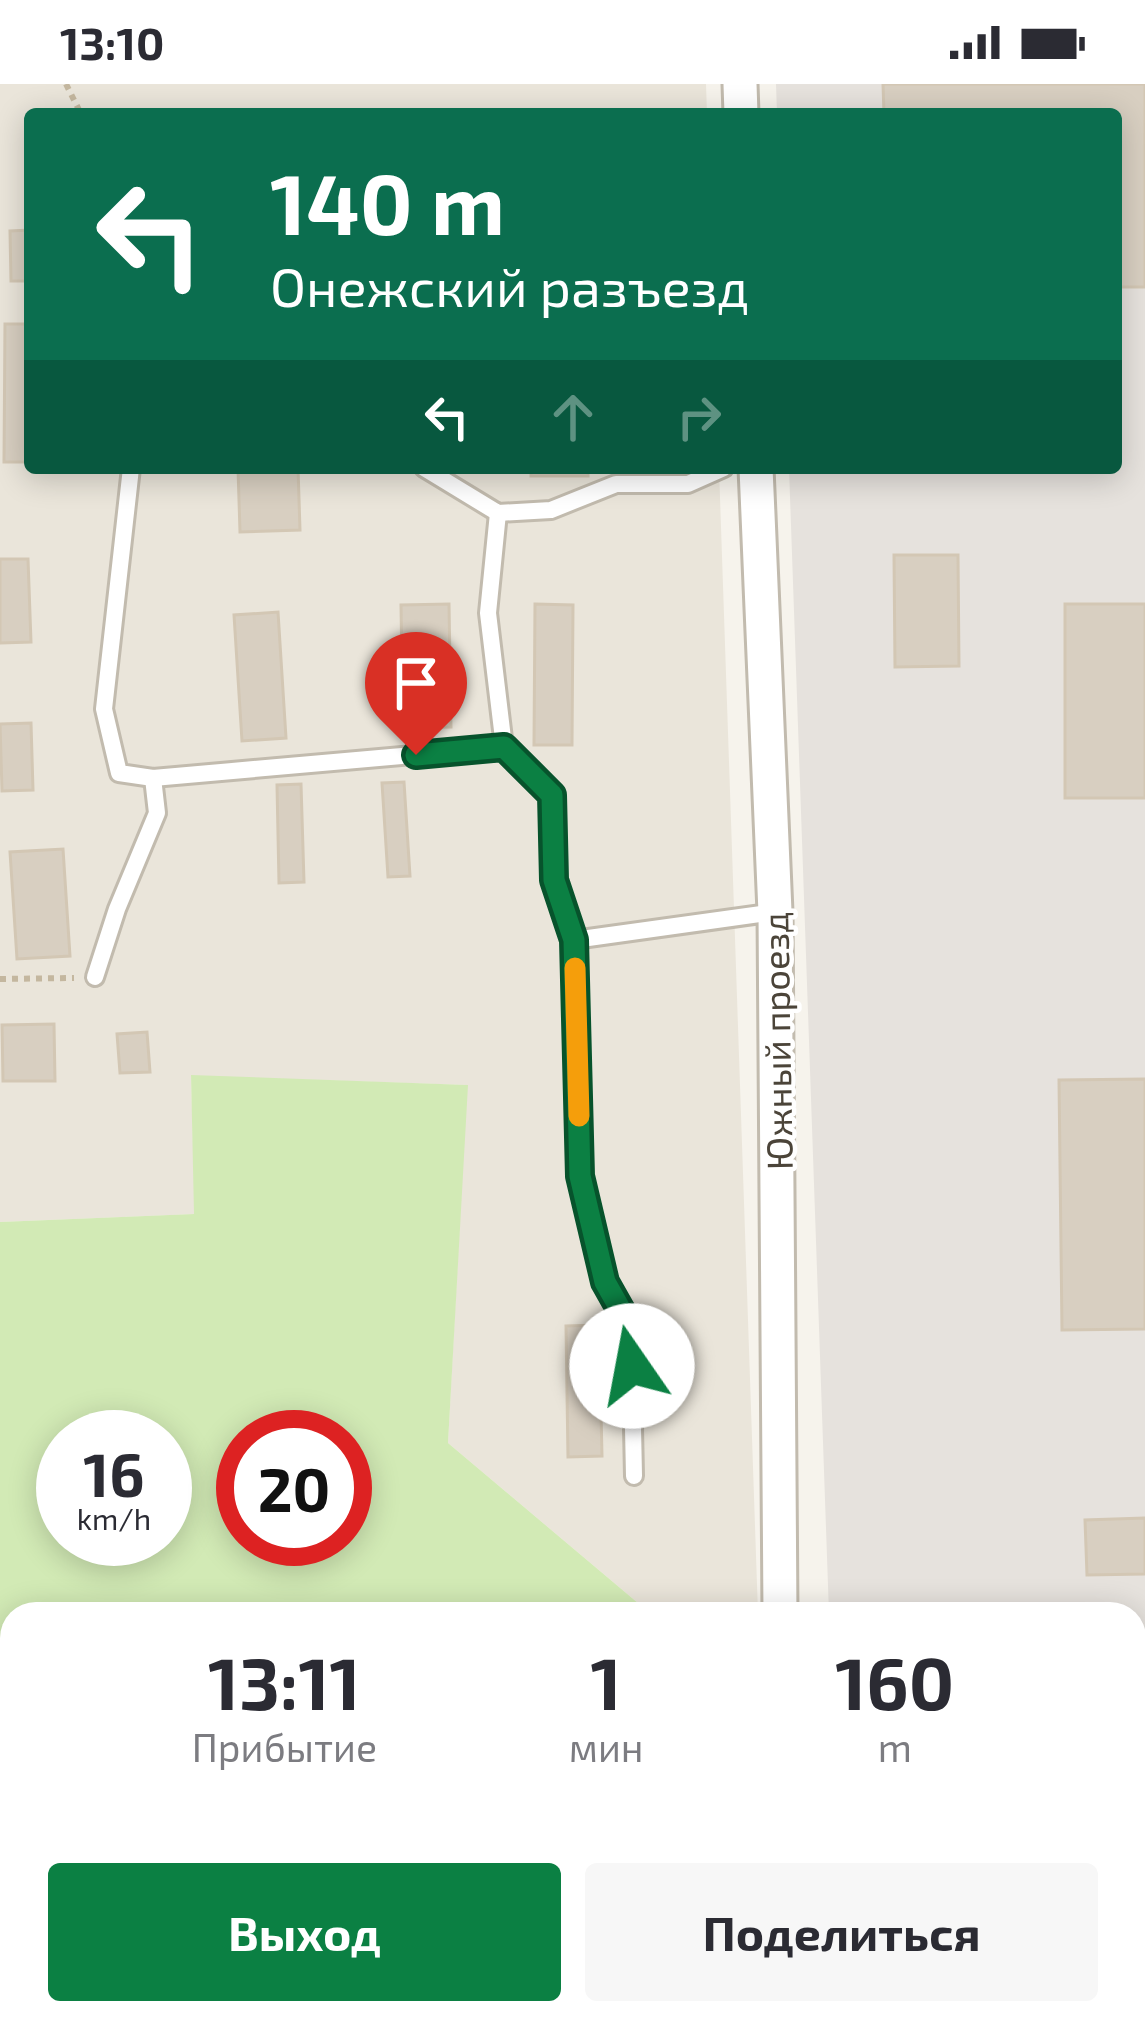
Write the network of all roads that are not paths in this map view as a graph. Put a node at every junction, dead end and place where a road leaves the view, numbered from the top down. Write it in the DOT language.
graph roads {
  1 [pos="130,474"];
  2 [pos="434,474"];
  3 [pos="710,474"];
  4 [pos="756,474"];
  5 [pos="498,513"];
  6 [pos="504,747"];
  7 [pos="153,778"];
  8 [pos="775,912"];
  9 [pos="574,940"];
  10 [pos="94,977"];
  11 [pos="634,1476"];
  12 [pos="780,1602"];
  1 -- 7 [label="lane"];
  2 -- 5 [label="lane"];
  3 -- 5 [label="lane"];
  4 -- 8 [label="street, Южный проезд"];
  5 -- 6 [label="lane"];
  6 -- 7 [label="lane"];
  6 -- 9 [label="lane"];
  7 -- 10 [label="lane"];
  8 -- 9 [label="lane"];
  8 -- 12 [label="street, Южный проезд"];
  9 -- 11 [label="lane"];
}
